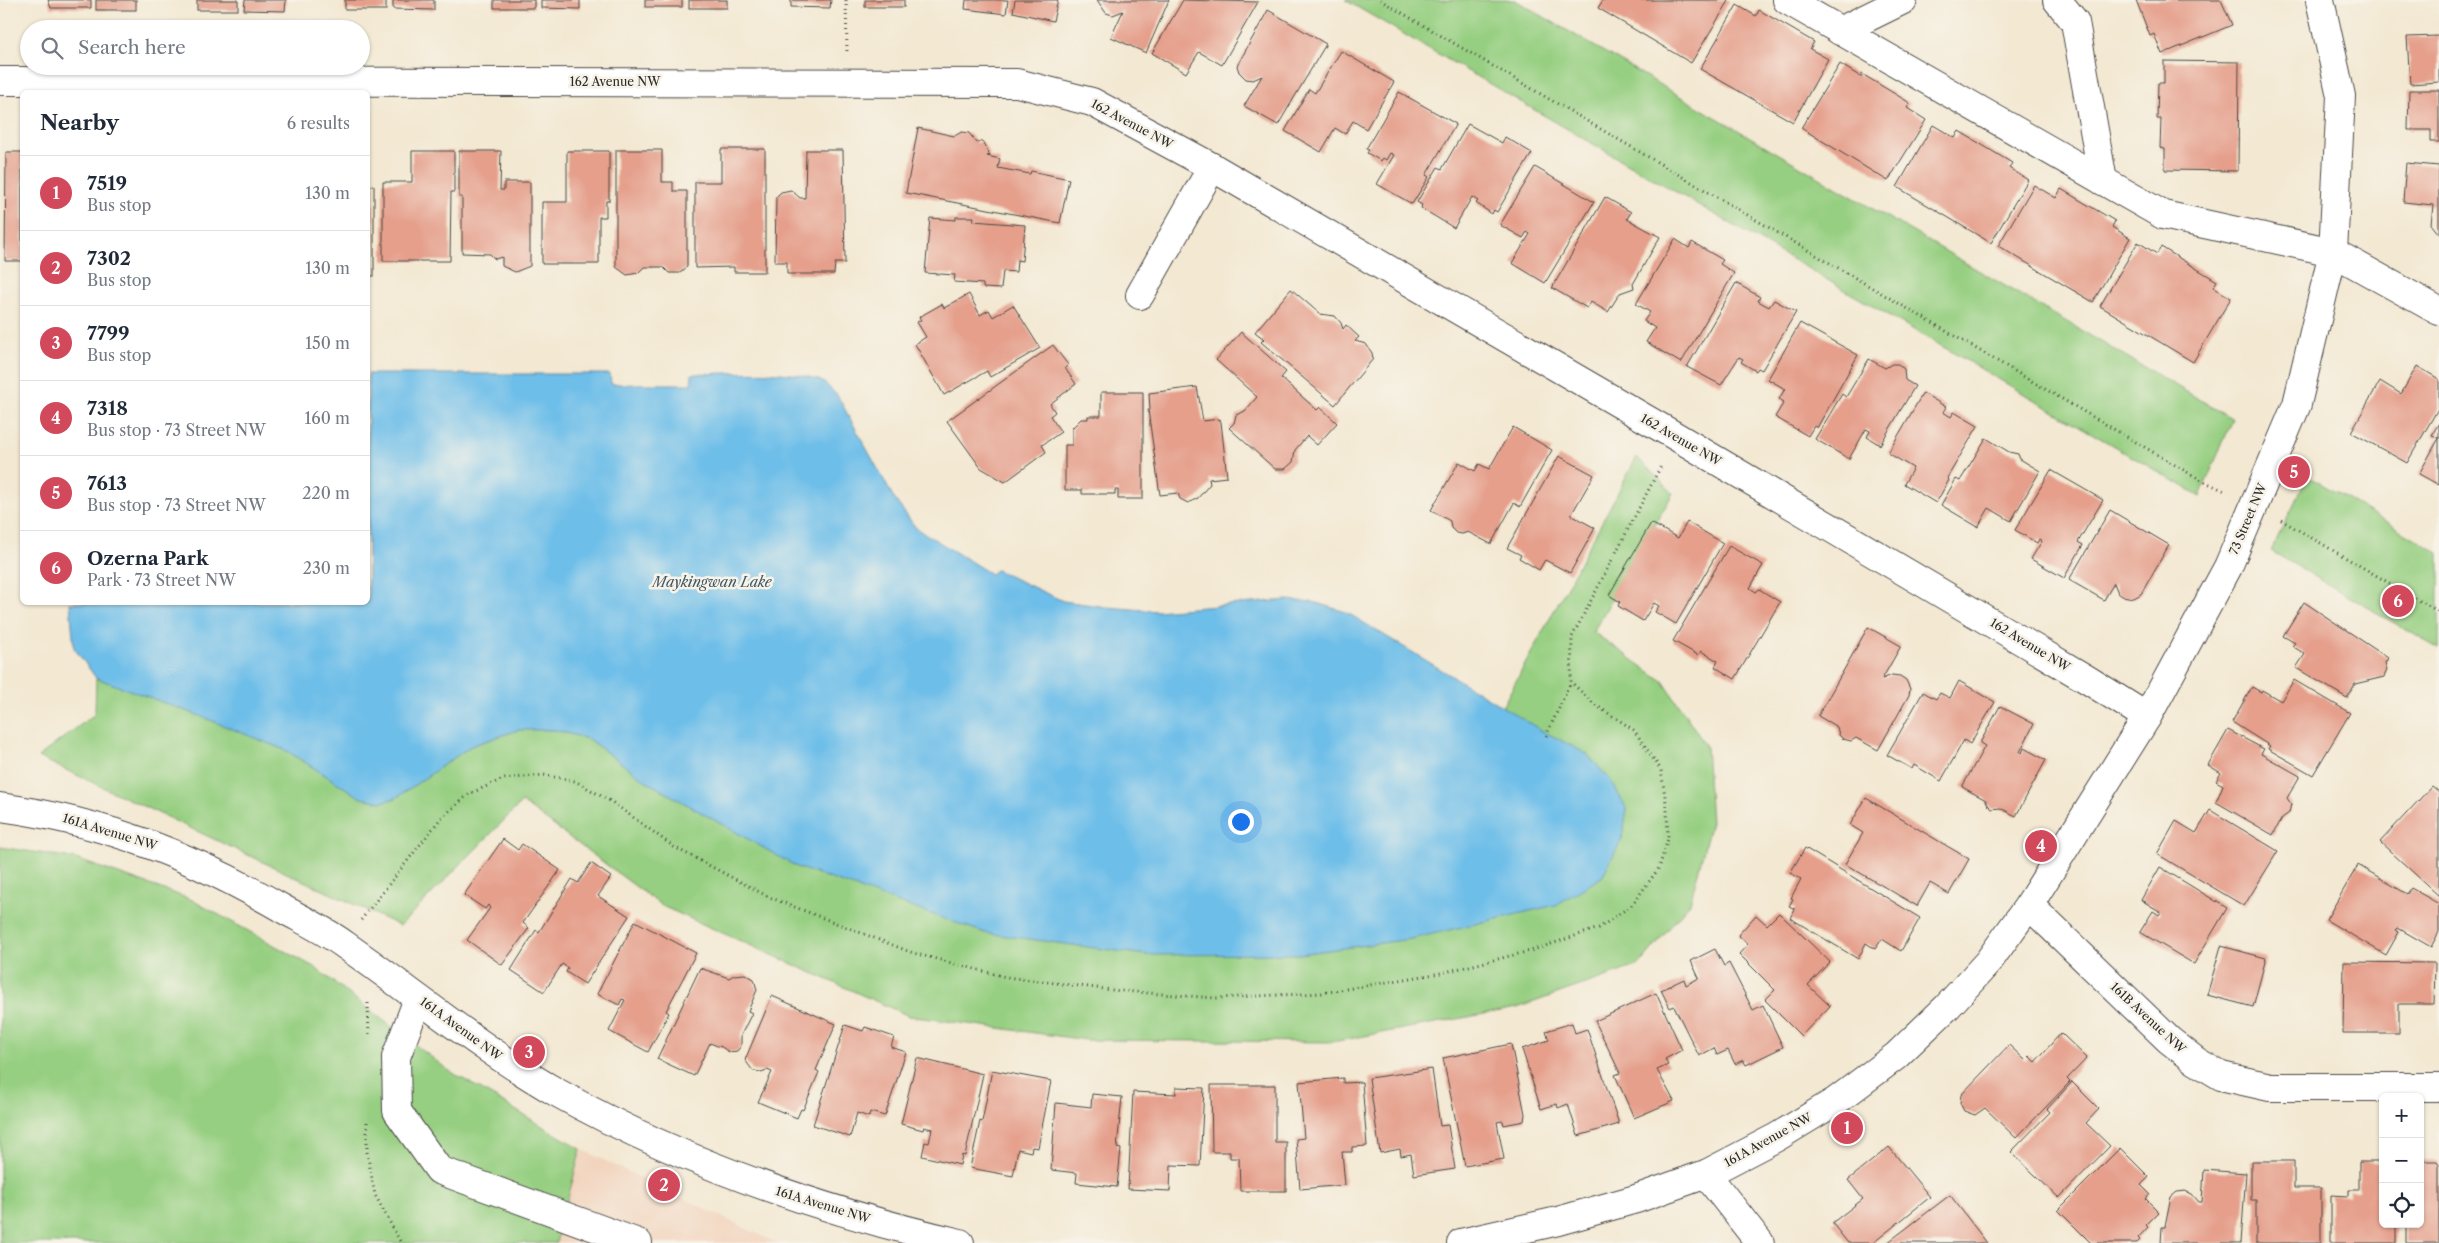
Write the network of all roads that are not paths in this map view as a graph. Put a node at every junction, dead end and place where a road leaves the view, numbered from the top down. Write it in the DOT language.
graph roads {
  1 [pos="1787,0"];
  2 [pos="1903,0"];
  3 [pos="2057,0"];
  4 [pos="2320,0"];
  5 [pos="1840,30"];
  6 [pos="0,81"];
  7 [pos="1212,167"];
  8 [pos="2103,181"];
  9 [pos="2333,252"];
  10 [pos="1140,295"];
  11 [pos="2439,311"];
  12 [pos="2148,717"];
  13 [pos="0,807"];
  14 [pos="2029,906"];
  15 [pos="418,999"];
  16 [pos="2439,1087"];
  17 [pos="1706,1174"];
  18 [pos="638,1243"];
  19 [pos="960,1243"];
  20 [pos="1461,1243"];
  21 [pos="1760,1243"];
  1 -- 5 [label="street"];
  2 -- 5 [label="street"];
  3 -- 8 [label="street"];
  4 -- 9 [label="street, 73 Street NW"];
  5 -- 8 [label="street"];
  6 -- 7 [label="street, 162 Avenue NW"];
  7 -- 10 [label="street"];
  7 -- 12 [label="street, 162 Avenue NW"];
  8 -- 9 [label="street"];
  9 -- 11 [label="street"];
  9 -- 12 [label="street, 73 Street NW"];
  12 -- 14 [label="street, 73 Street NW"];
  13 -- 15 [label="street, 161A Avenue NW"];
  14 -- 16 [label="street, 161B Avenue NW"];
  14 -- 17 [label="street, 161A Avenue NW"];
  15 -- 18 [label="street"];
  15 -- 19 [label="street, 161A Avenue NW"];
  17 -- 20 [label="street, 161A Avenue NW"];
  17 -- 21 [label="street"];
}
